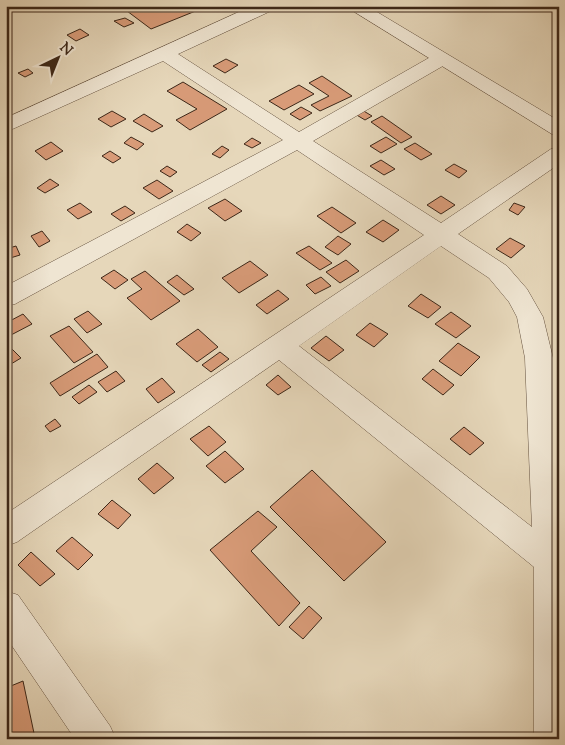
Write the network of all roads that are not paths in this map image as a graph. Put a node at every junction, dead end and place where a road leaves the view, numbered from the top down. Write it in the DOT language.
graph roads {
  1 [pos="267,6"];
  2 [pos="354,6"];
  3 [pos="166,54"];
  4 [pos="441,59"];
  5 [pos="6,126"];
  6 [pos="559,130"];
  7 [pos="298,141"];
  8 [pos="559,154"];
  9 [pos="442,236"];
  10 [pos="6,297"];
  11 [pos="280,346"];
  12 [pos="6,532"];
  13 [pos="550,560"];
  14 [pos="6,607"];
  15 [pos="97,739"];
  16 [pos="553,739"];
  1 -- 3 [label="street"];
  2 -- 4 [label="street"];
  3 -- 5 [label="street"];
  3 -- 7 [label="street"];
  4 -- 6 [label="street"];
  4 -- 7 [label="street"];
  7 -- 9 [label="street"];
  7 -- 10 [label="street"];
  8 -- 9 [label="street"];
  9 -- 11 [label="street"];
  9 -- 13 [label="street"];
  11 -- 12 [label="street"];
  11 -- 13 [label="street"];
  13 -- 16 [label="street"];
  14 -- 15 [label="street"];
}
